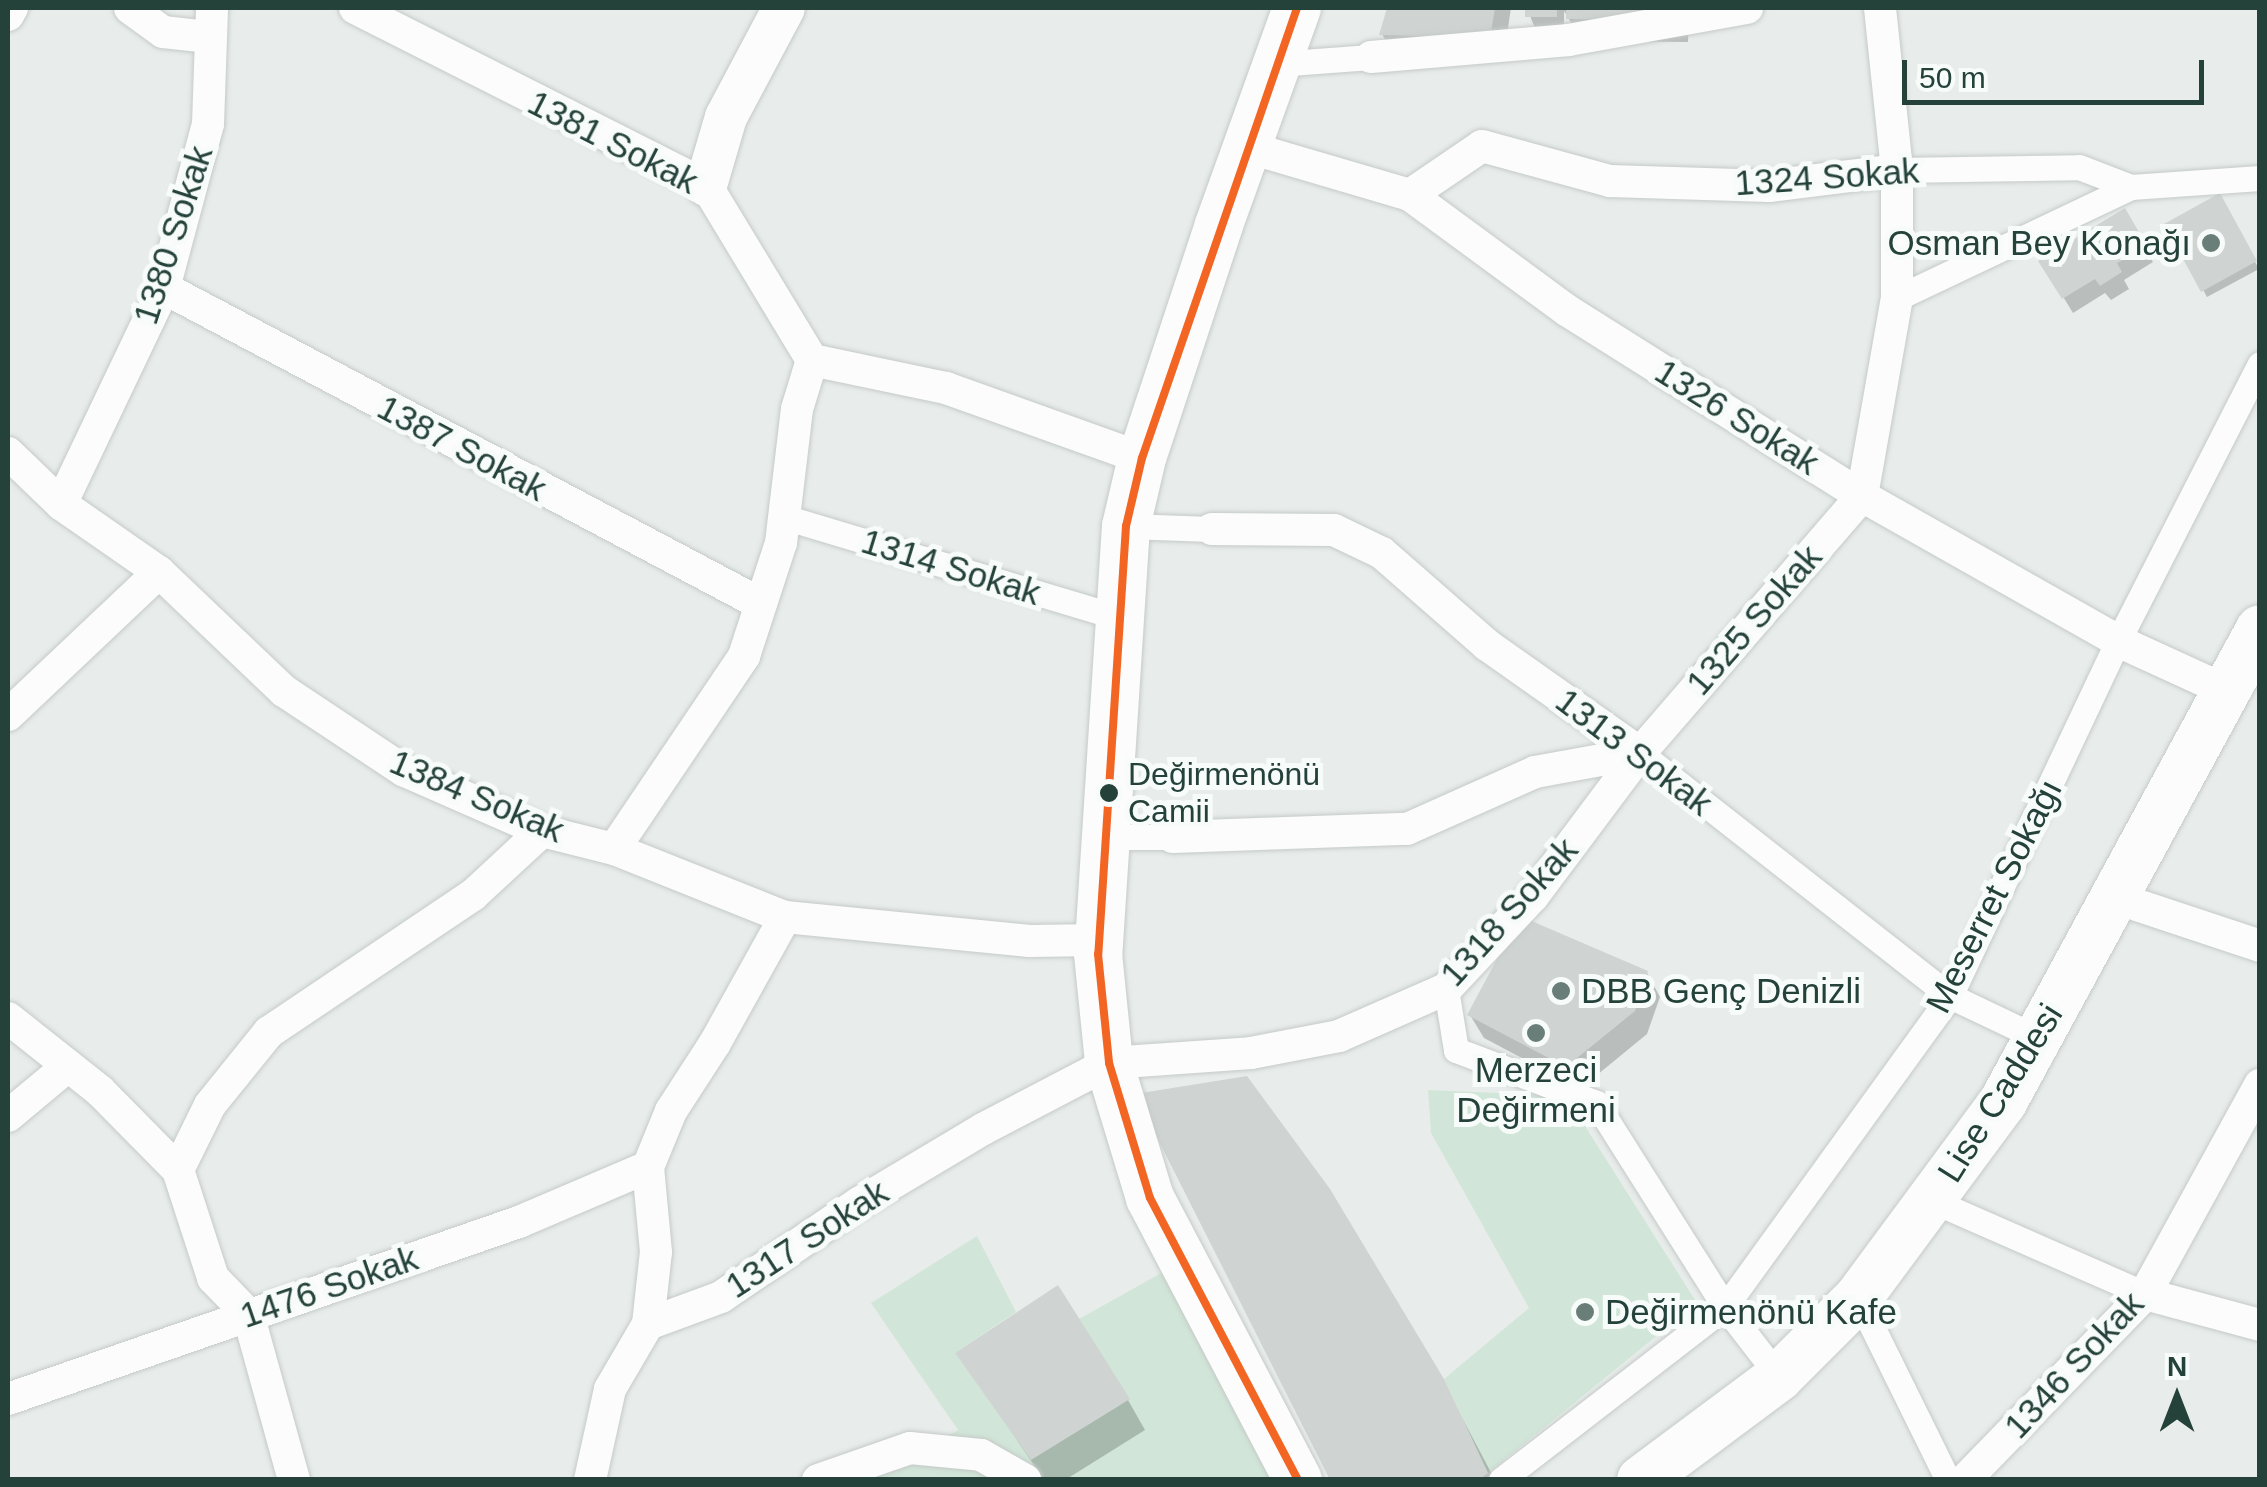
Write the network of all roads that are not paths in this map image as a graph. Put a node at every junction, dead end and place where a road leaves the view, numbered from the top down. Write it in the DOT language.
graph roads {
  1 [pos="12,8"];
  2 [pos="130,8"];
  3 [pos="356,8"];
  4 [pos="1297,8"];
  5 [pos="1747,8"];
  6 [pos="1880,8"];
  7 [pos="779,9"];
  8 [pos="8,15"];
  9 [pos="210,22"];
  10 [pos="1371,57"];
  11 [pos="1276,64"];
  12 [pos="1250,148"];
  13 [pos="1897,170"];
  14 [pos="2260,178"];
  15 [pos="706,186"];
  16 [pos="2131,188"];
  17 [pos="1410,196"];
  18 [pos="164,288"];
  19 [pos="1897,298"];
  20 [pos="812,360"];
  21 [pos="2260,364"];
  22 [pos="8,453"];
  23 [pos="1142,458"];
  24 [pos="1862,496"];
  25 [pos="61,504"];
  26 [pos="784,517"];
  27 [pos="1126,526"];
  28 [pos="1212,529"];
  29 [pos="158,572"];
  30 [pos="762,604"];
  31 [pos="1118,617"];
  32 [pos="2260,629"];
  33 [pos="2118,642"];
  34 [pos="2227,691"];
  35 [pos="8,715"];
  36 [pos="1640,753"];
  37 [pos="542,831"];
  38 [pos="1105,836"];
  39 [pos="1173,837"];
  40 [pos="614,849"];
  41 [pos="2116,898"];
  42 [pos="785,917"];
  43 [pos="1100,940"];
  44 [pos="2260,946"];
  45 [pos="1446,989"];
  46 [pos="1950,996"];
  47 [pos="8,1018"];
  48 [pos="2038,1038"];
  49 [pos="1109,1063"];
  50 [pos="68,1066"];
  51 [pos="2260,1085"];
  52 [pos="8,1116"];
  53 [pos="648,1167"];
  54 [pos="178,1170"];
  55 [pos="1932,1200"];
  56 [pos="2144,1294"];
  57 [pos="1858,1298"];
  58 [pos="1725,1308"];
  59 [pos="248,1314"];
  60 [pos="648,1324"];
  61 [pos="2260,1325"];
  62 [pos="1779,1377"];
  63 [pos="8,1400"];
  64 [pos="294,1480"];
  65 [pos="590,1480"];
  66 [pos="818,1480"];
  67 [pos="1025,1480"];
  68 [pos="1298,1480"];
  69 [pos="1501,1480"];
  70 [pos="1641,1480"];
  71 [pos="1948,1480"];
  72 [pos="1965,1480"];
  1 -- 8 [label="street"];
  2 -- 9 [label="street"];
  3 -- 15 [label="street, 1381 Sokak"];
  4 -- 11 [label="main road"];
  5 -- 10 [label="street"];
  6 -- 13 [label="street"];
  7 -- 15 [label="street"];
  9 -- 18 [label="street, 1380 Sokak"];
  10 -- 11 [label="street"];
  11 -- 12 [label="main road"];
  12 -- 17 [label="street, 1326 Sokak"];
  12 -- 23 [label="main road"];
  13 -- 16 [label="street, 1324 Sokak"];
  13 -- 17 [label="street, 1324 Sokak"];
  13 -- 19 [label="street"];
  14 -- 16 [label="street, 1324 Sokak"];
  15 -- 20 [label="street, 1381 Sokak"];
  16 -- 19 [label="street"];
  17 -- 24 [label="street, 1326 Sokak"];
  18 -- 25 [label="street, 1380 Sokak"];
  18 -- 30 [label="street, 1387 Sokak"];
  19 -- 24 [label="street"];
  20 -- 23 [label="street"];
  20 -- 26 [label="street"];
  21 -- 33 [label="street, Meserret Sokağı"];
  22 -- 25 [label="street, 1384 Sokak"];
  23 -- 27 [label="main road"];
  24 -- 33 [label="street, 1326 Sokak"];
  24 -- 36 [label="street, 1325 Sokak"];
  25 -- 29 [label="street, 1384 Sokak"];
  26 -- 30 [label="street"];
  26 -- 31 [label="street, 1314 Sokak"];
  27 -- 28 [label="street"];
  27 -- 31 [label="main road"];
  28 -- 36 [label="street, 1313 Sokak"];
  29 -- 35 [label="street"];
  29 -- 37 [label="street, 1384 Sokak"];
  30 -- 40 [label="street"];
  31 -- 38 [label="main road"];
  32 -- 34 [label="main road, Lise Caddesi"];
  33 -- 34 [label="street, 1326 Sokak"];
  33 -- 46 [label="street, Meserret Sokağı"];
  34 -- 41 [label="main road, Lise Caddesi"];
  36 -- 39 [label="street"];
  36 -- 45 [label="street, 1318 Sokak"];
  36 -- 46 [label="street, 1313 Sokak"];
  37 -- 40 [label="street, 1384 Sokak"];
  37 -- 54 [label="street"];
  38 -- 39 [label="street"];
  38 -- 43 [label="main road"];
  40 -- 42 [label="street, 1384 Sokak"];
  41 -- 44 [label="street"];
  41 -- 48 [label="main road, Lise Caddesi"];
  42 -- 43 [label="street, 1384 Sokak"];
  42 -- 53 [label="street"];
  43 -- 49 [label="main road"];
  45 -- 49 [label="street, 1318 Sokak"];
  45 -- 58 [label="street"];
  46 -- 48 [label="street, 1313 Sokak"];
  46 -- 58 [label="street, Meserret Sokağı"];
  47 -- 50 [label="street"];
  48 -- 55 [label="main road, Lise Caddesi"];
  49 -- 60 [label="street, 1317 Sokak"];
  49 -- 68 [label="main road"];
  50 -- 52 [label="street"];
  50 -- 54 [label="street"];
  51 -- 56 [label="street, 1346 Sokak"];
  53 -- 59 [label="street, 1476 Sokak"];
  53 -- 60 [label="street"];
  54 -- 59 [label="street"];
  55 -- 56 [label="street"];
  55 -- 57 [label="main road, Lise Caddesi"];
  56 -- 61 [label="street"];
  56 -- 72 [label="street, 1346 Sokak"];
  57 -- 62 [label="main road, Lise Caddesi"];
  57 -- 71 [label="street"];
  58 -- 62 [label="street"];
  58 -- 69 [label="street, Meserret Sokağı"];
  59 -- 63 [label="street, 1476 Sokak"];
  59 -- 64 [label="street"];
  60 -- 65 [label="street"];
  62 -- 70 [label="main road, Lise Caddesi"];
  66 -- 67 [label="street"];
}
